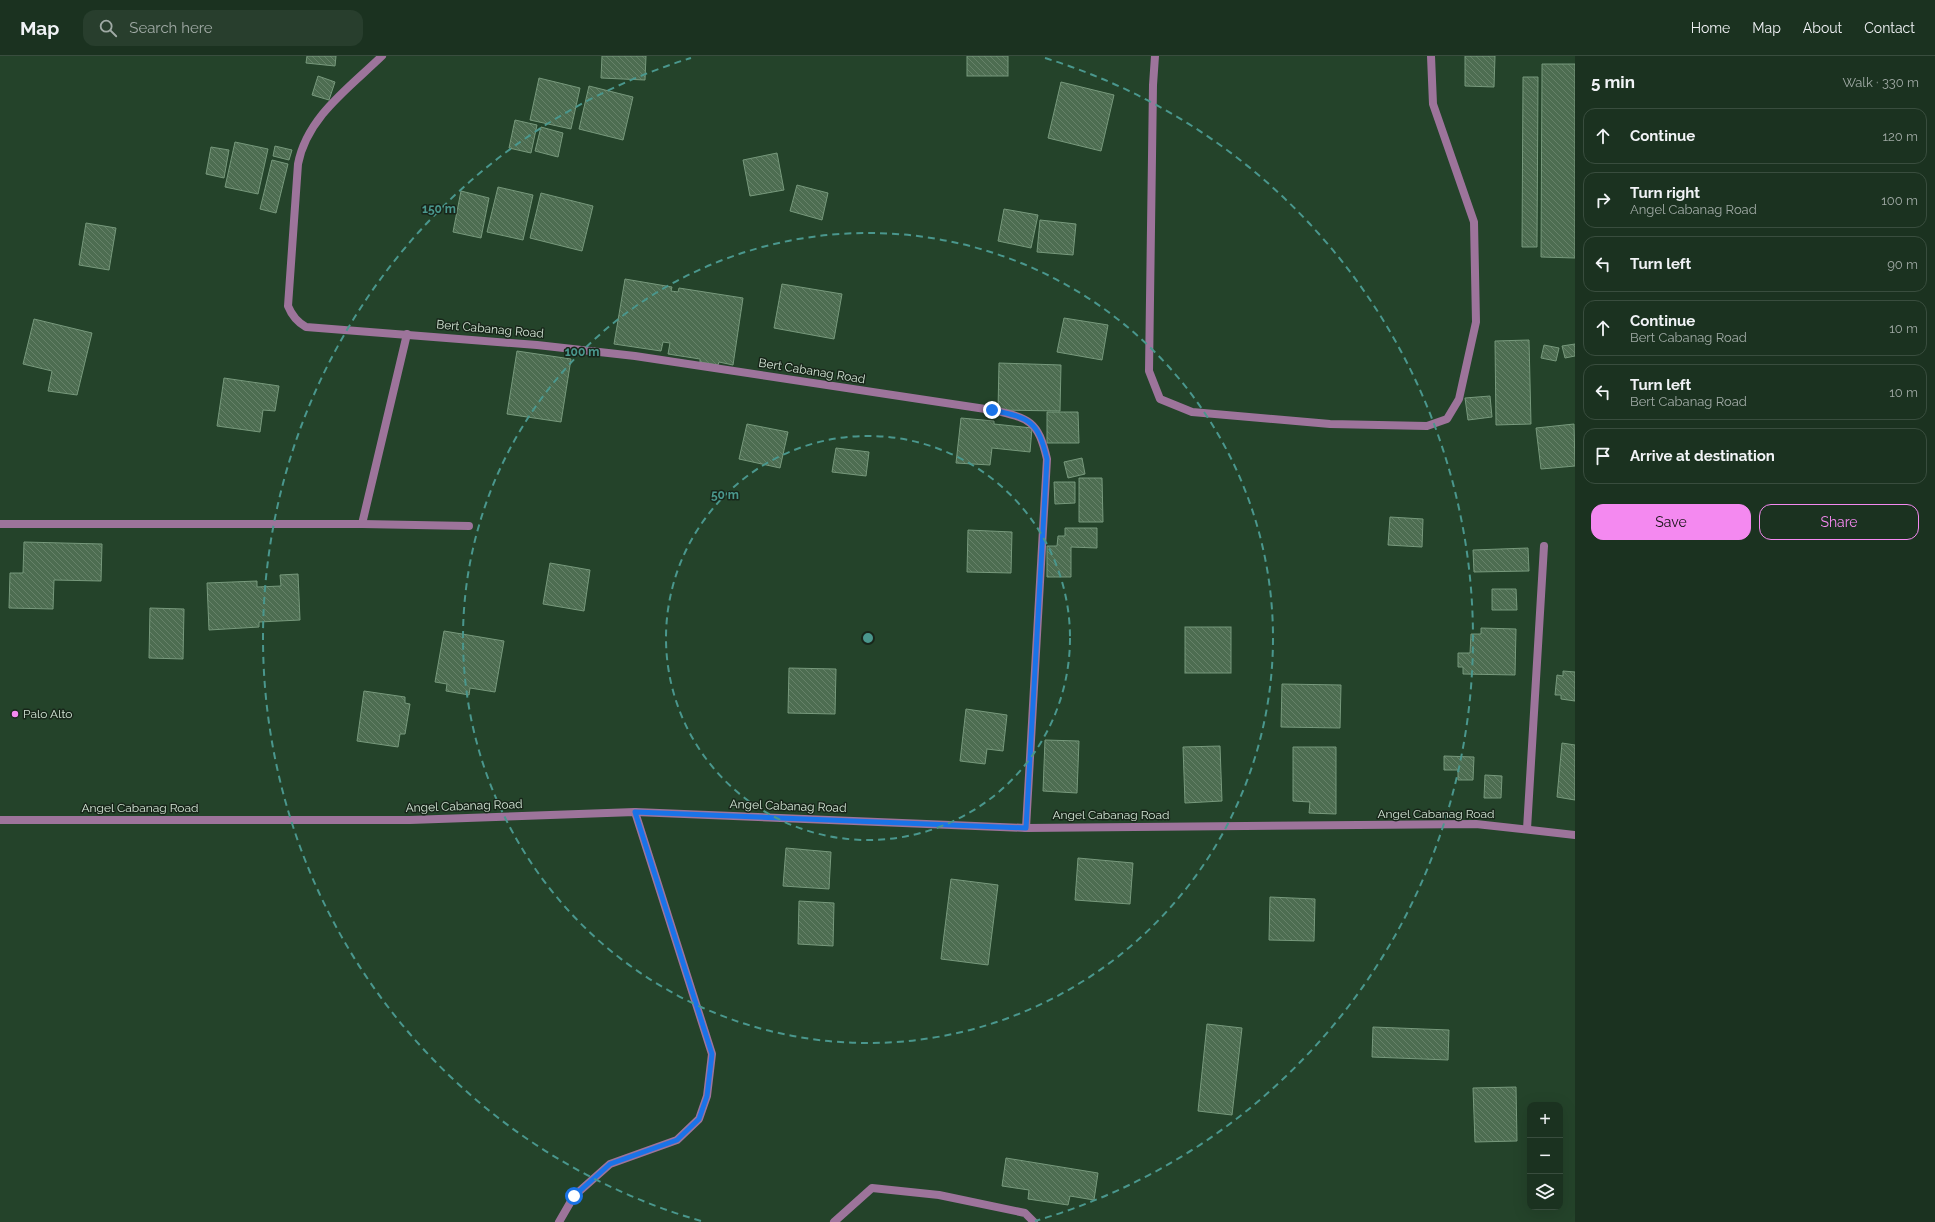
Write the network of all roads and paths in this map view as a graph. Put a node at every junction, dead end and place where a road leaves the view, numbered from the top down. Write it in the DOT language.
graph roads {
  1 [pos="382,56"];
  2 [pos="1155,56"];
  3 [pos="1431,56"];
  4 [pos="407,334"];
  5 [pos="0,524"];
  6 [pos="362,524"];
  7 [pos="469,526"];
  8 [pos="1544,546"];
  9 [pos="635,812"];
  10 [pos="0,820"];
  11 [pos="1026,828"];
  12 [pos="1527,829"];
  13 [pos="1575,835"];
  14 [pos="560,1222"];
  15 [pos="834,1222"];
  16 [pos="1034,1222"];
  1 -- 4 [label="street, Bert Cabanag Road"];
  2 -- 3 [label="street"];
  4 -- 6 [label="street"];
  4 -- 11 [label="street, Bert Cabanag Road"];
  5 -- 6 [label="street"];
  6 -- 7 [label="street"];
  8 -- 12 [label="street"];
  9 -- 10 [label="street, Angel Cabanag Road"];
  9 -- 11 [label="street, Angel Cabanag Road"];
  9 -- 14 [label="street"];
  11 -- 12 [label="street, Angel Cabanag Road"];
  12 -- 13 [label="street, Angel Cabanag Road"];
  15 -- 16 [label="street"];
}
